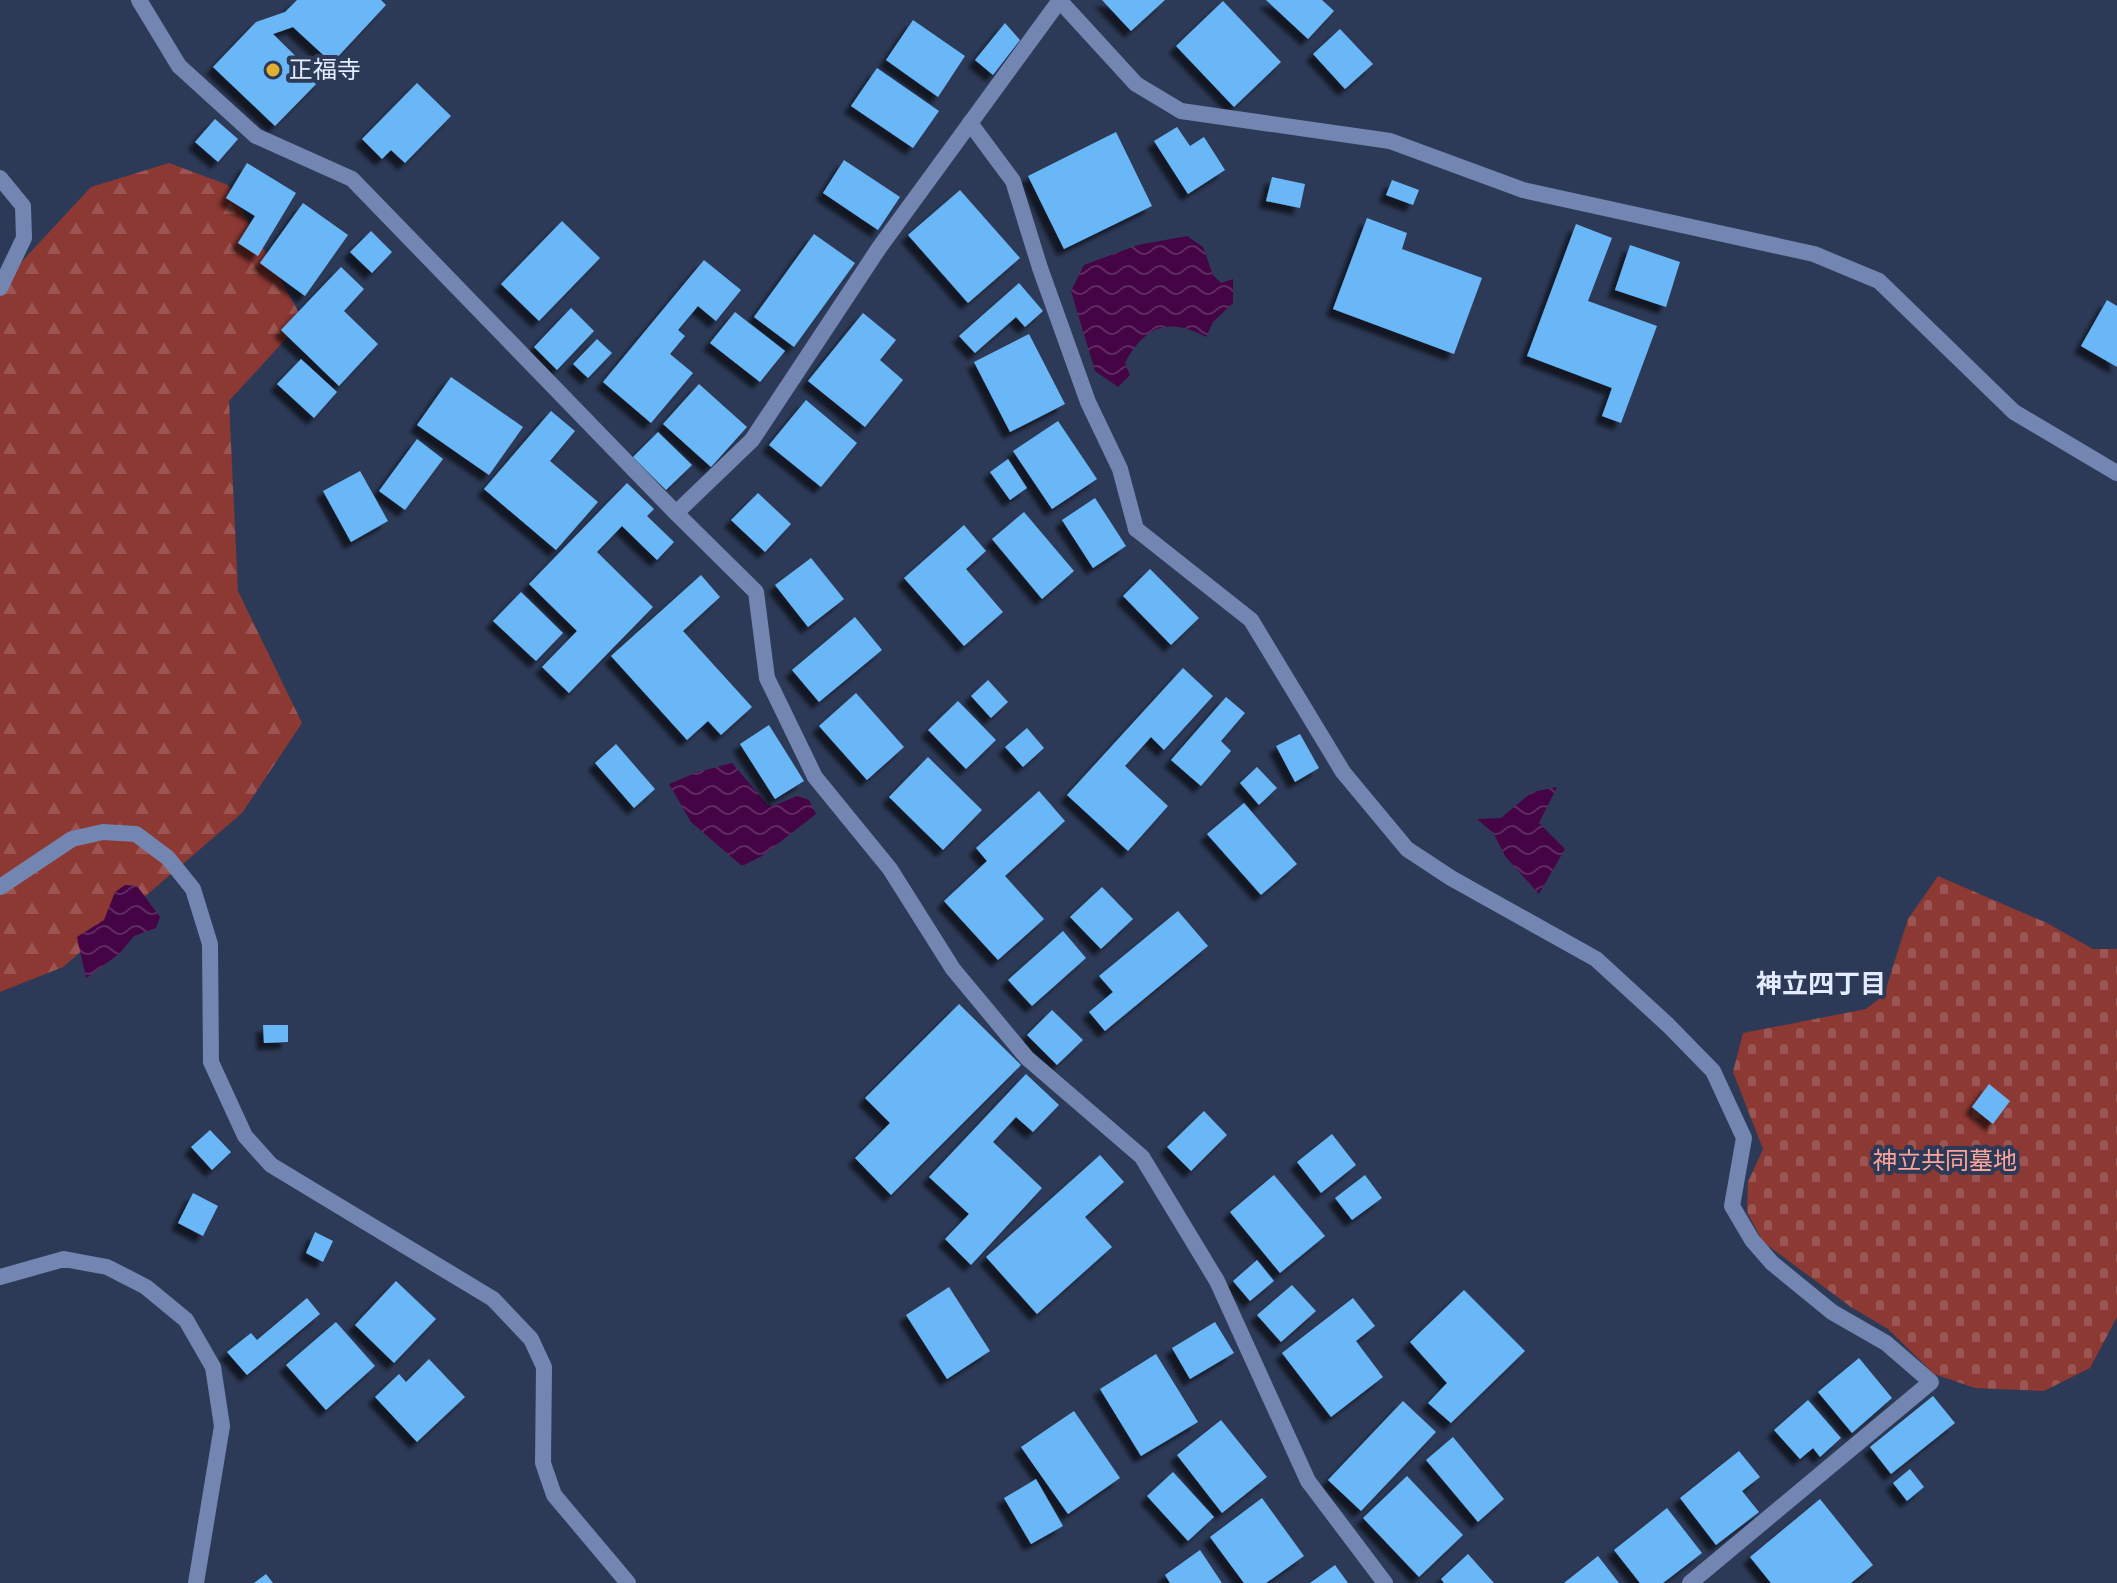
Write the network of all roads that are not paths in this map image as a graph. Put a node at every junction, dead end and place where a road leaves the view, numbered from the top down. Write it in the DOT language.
graph roads {
  1 [pos="139,0"];
  2 [pos="1060,0"];
  3 [pos="970,123"];
  4 [pos="0,178"];
  5 [pos="0,288"];
  6 [pos="2117,473"];
  7 [pos="676,513"];
  8 [pos="0,887"];
  9 [pos="0,1277"];
  10 [pos="196,1583"];
  11 [pos="628,1583"];
  12 [pos="1385,1583"];
  13 [pos="1690,1583"];
  1 -- 7 [label="street"];
  2 -- 3 [label="street"];
  2 -- 6 [label="street"];
  3 -- 7 [label="street"];
  3 -- 13 [label="street"];
  4 -- 5 [label="street"];
  7 -- 12 [label="street"];
  8 -- 11 [label="street"];
  9 -- 10 [label="street"];
}
